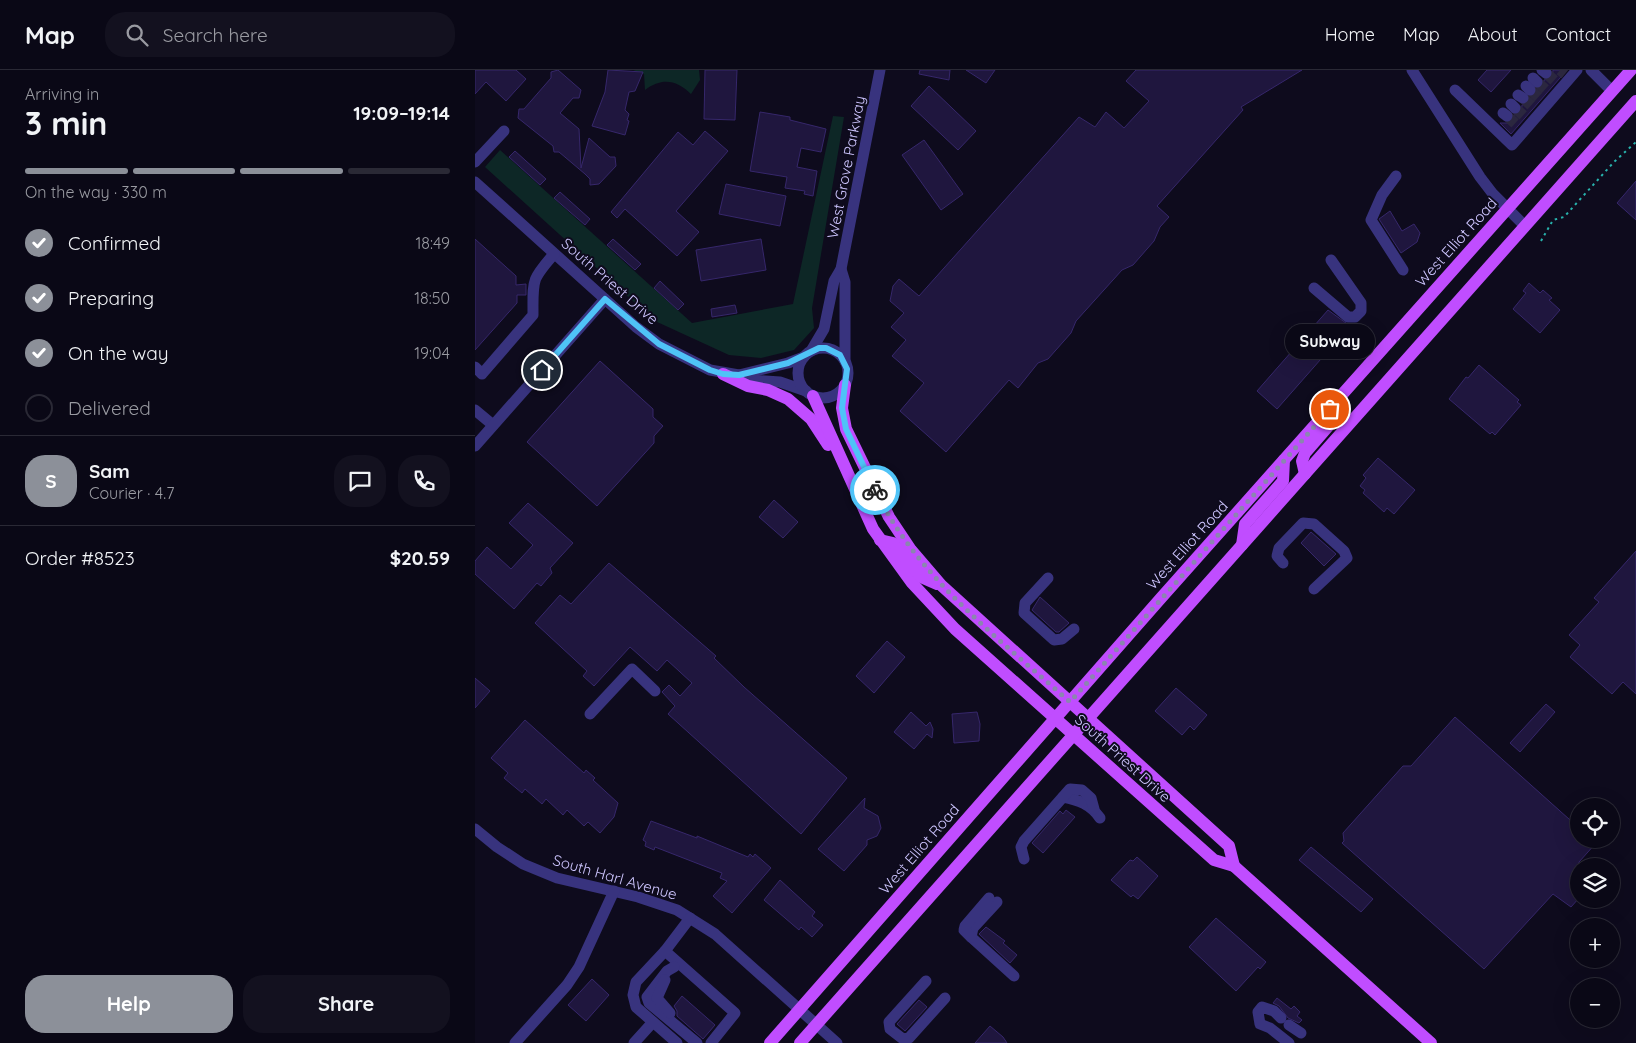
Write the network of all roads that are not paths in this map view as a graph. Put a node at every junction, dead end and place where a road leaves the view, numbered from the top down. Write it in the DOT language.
graph roads {
  1 [pos="880,70"];
  2 [pos="1412,70"];
  3 [pos="1591,70"];
  4 [pos="1631,70"];
  5 [pos="1566,78"];
  6 [pos="1455,90"];
  7 [pos="1612,91"];
  8 [pos="1636,101"];
  9 [pos="504,131"];
  10 [pos="475,162"];
  11 [pos="1396,176"];
  12 [pos="475,182"];
  13 [pos="1507,209"];
  14 [pos="1525,226"];
  15 [pos="555,254"];
  16 [pos="1331,260"];
  17 [pos="841,269"];
  18 [pos="1403,270"];
  19 [pos="1314,288"];
  20 [pos="605,299"];
  21 [pos="808,354"];
  22 [pos="845,361"];
  23 [pos="475,367"];
  24 [pos="723,374"];
  25 [pos="739,375"];
  26 [pos="845,385"];
  27 [pos="809,394"];
  28 [pos="1341,396"];
  29 [pos="475,410"];
  30 [pos="493,425"];
  31 [pos="475,446"];
  32 [pos="1284,460"];
  33 [pos="1305,474"];
  34 [pos="848,475"];
  35 [pos="880,540"];
  36 [pos="1242,545"];
  37 [pos="1283,563"];
  38 [pos="1048,578"];
  39 [pos="941,585"];
  40 [pos="1314,589"];
  41 [pos="1074,629"];
  42 [pos="655,691"];
  43 [pos="1070,702"];
  44 [pos="590,714"];
  45 [pos="1055,718"];
  46 [pos="1089,718"];
  47 [pos="1074,734"];
  48 [pos="1097,814"];
  49 [pos="475,829"];
  50 [pos="1024,859"];
  51 [pos="1234,866"];
  52 [pos="614,891"];
  53 [pos="993,900"];
  54 [pos="690,918"];
  55 [pos="665,951"];
  56 [pos="676,965"];
  57 [pos="1015,976"];
  58 [pos="799,1010"];
  59 [pos="653,1022"];
  60 [pos="813,1022"];
  61 [pos="1301,1032"];
  62 [pos="515,1043"];
  63 [pos="634,1043"];
  64 [pos="677,1043"];
  65 [pos="698,1043"];
  66 [pos="711,1043"];
  67 [pos="770,1043"];
  68 [pos="800,1043"];
  69 [pos="837,1043"];
  70 [pos="898,1043"];
  71 [pos="912,1043"];
  72 [pos="1289,1043"];
  73 [pos="1431,1043"];
  1 -- 17 [label="street, West Grove Parkway"];
  2 -- 13 [label="street"];
  3 -- 7 [label="street"];
  4 -- 7 [label="main road, West Elliot Road"];
  5 -- 6 [label="street"];
  7 -- 13 [label="main road, West Elliot Road"];
  8 -- 14 [label="main road"];
  9 -- 10 [label="street"];
  11 -- 18 [label="street"];
  12 -- 15 [label="street, South Priest Drive"];
  13 -- 14 [label="street"];
  13 -- 28 [label="main road, West Elliot Road"];
  14 -- 33 [label="main road"];
  15 -- 20 [label="street, South Priest Drive"];
  15 -- 23 [label="street"];
  16 -- 19 [label="street"];
  17 -- 21 [label="street, West Grove Parkway"];
  17 -- 22 [label="street, West Grove Parkway"];
  20 -- 24 [label="street, South Priest Drive"];
  20 -- 30 [label="street"];
  21 -- 22 [label="street"];
  21 -- 25 [label="street, South Priest Drive"];
  21 -- 27 [label="street"];
  22 -- 26 [label="street"];
  24 -- 25 [label="street, South Priest Drive"];
  24 -- 34 [label="main road"];
  25 -- 27 [label="street, South Priest Drive"];
  26 -- 27 [label="street"];
  26 -- 39 [label="main road, South Priest Drive"];
  27 -- 34 [label="main road, South Priest Drive"];
  28 -- 32 [label="main road, West Elliot Road"];
  28 -- 33 [label="main road"];
  29 -- 30 [label="street"];
  30 -- 31 [label="street"];
  32 -- 36 [label="main road"];
  32 -- 43 [label="main road, West Elliot Road"];
  33 -- 36 [label="main road"];
  34 -- 35 [label="main road, South Priest Drive"];
  35 -- 39 [label="main road"];
  35 -- 45 [label="main road, South Priest Drive"];
  36 -- 46 [label="main road"];
  37 -- 40 [label="street"];
  38 -- 41 [label="street"];
  39 -- 43 [label="main road, South Priest Drive"];
  42 -- 44 [label="street"];
  43 -- 45 [label="main road, West Elliot Road"];
  43 -- 46 [label="main road, South Priest Drive"];
  45 -- 47 [label="main road, South Priest Drive"];
  45 -- 58 [label="main road, West Elliot Road"];
  46 -- 47 [label="main road"];
  46 -- 51 [label="main road, South Priest Drive"];
  47 -- 51 [label="main road, South Priest Drive"];
  47 -- 60 [label="main road"];
  48 -- 50 [label="street"];
  49 -- 52 [label="street, South Harl Avenue"];
  51 -- 73 [label="main road, South Priest Drive"];
  52 -- 54 [label="street, South Harl Avenue"];
  52 -- 62 [label="street"];
  53 -- 57 [label="street"];
  54 -- 55 [label="street"];
  54 -- 58 [label="street, South Harl Avenue"];
  55 -- 56 [label="street"];
  55 -- 59 [label="street"];
  56 -- 65 [label="street"];
  56 -- 66 [label="street"];
  58 -- 60 [label="street, South Harl Avenue"];
  58 -- 67 [label="main road, West Elliot Road"];
  59 -- 63 [label="street"];
  59 -- 64 [label="street"];
  60 -- 68 [label="main road"];
  60 -- 69 [label="street, South Harl Avenue"];
  61 -- 72 [label="street"];
  70 -- 71 [label="street"];
}
